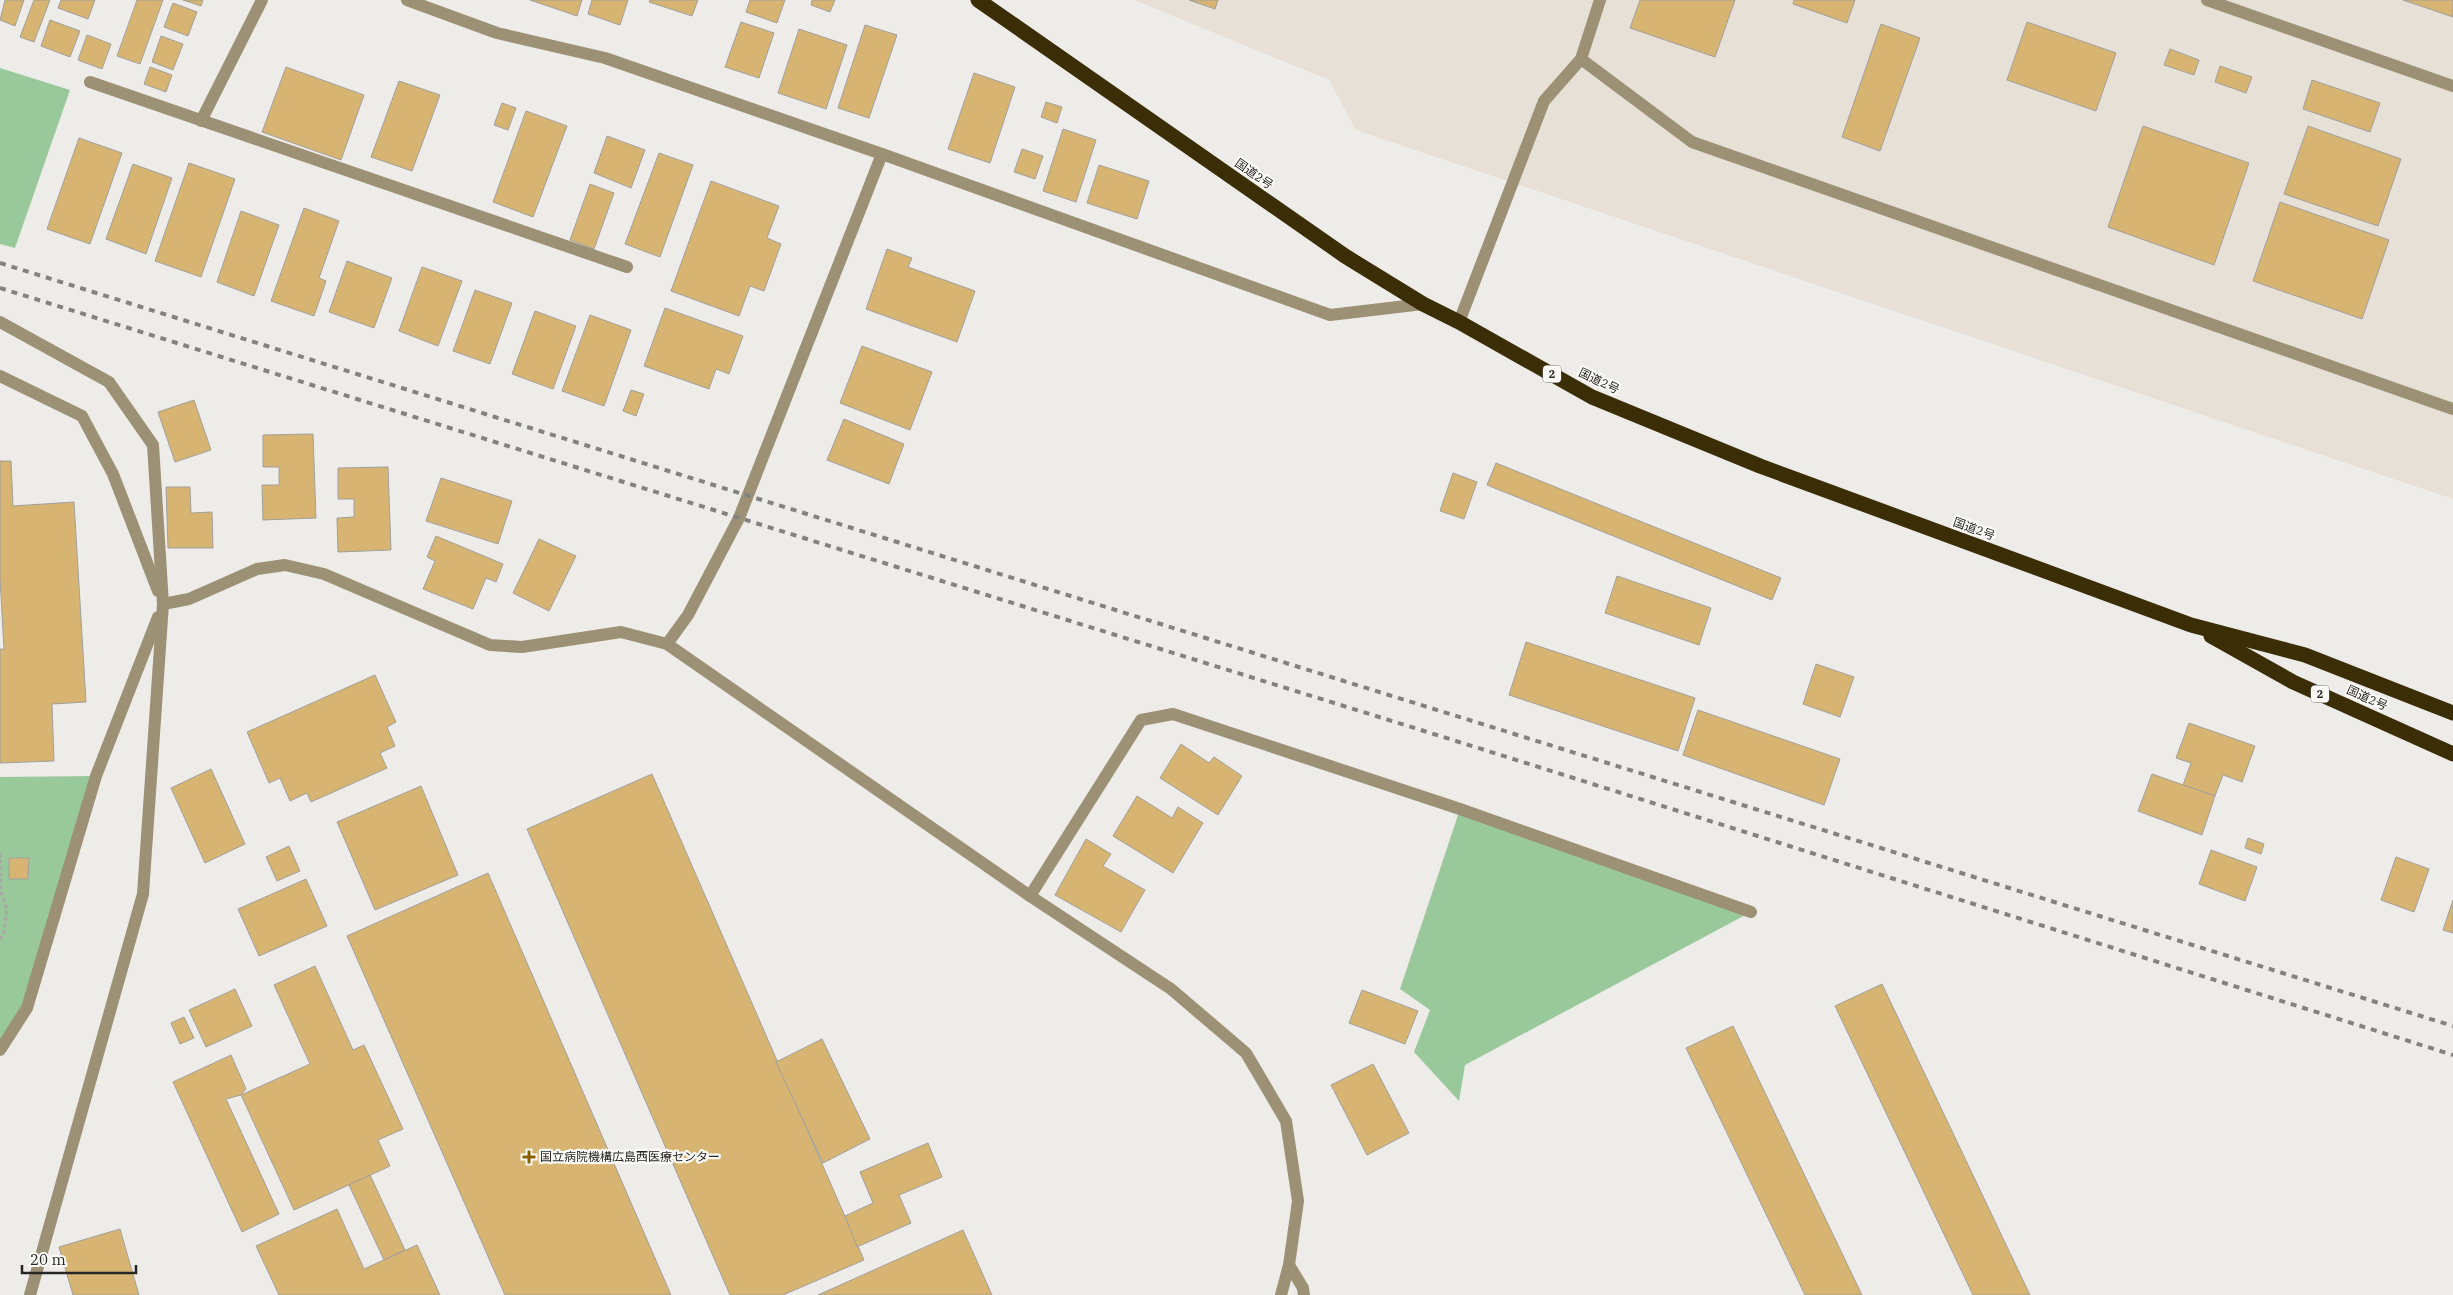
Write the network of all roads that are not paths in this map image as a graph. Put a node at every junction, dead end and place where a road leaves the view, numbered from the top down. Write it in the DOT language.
graph roads {
  1 [pos="262,0"];
  2 [pos="407,0"];
  3 [pos="978,0"];
  4 [pos="1600,0"];
  5 [pos="2208,0"];
  6 [pos="1581,59"];
  7 [pos="90,82"];
  8 [pos="2453,86"];
  9 [pos="201,121"];
  10 [pos="882,154"];
  11 [pos="627,267"];
  12 [pos="1423,304"];
  13 [pos="0,322"];
  14 [pos="1459,322"];
  15 [pos="0,376"];
  16 [pos="2453,409"];
  17 [pos="163,604"];
  18 [pos="2190,624"];
  19 [pos="667,644"];
  20 [pos="2453,713"];
  21 [pos="2453,754"];
  22 [pos="1030,896"];
  23 [pos="1751,912"];
  24 [pos="0,1050"];
  25 [pos="1289,1265"];
  26 [pos="30,1295"];
  27 [pos="1281,1295"];
  28 [pos="1304,1295"];
  1 -- 9 [label="street"];
  2 -- 10 [label="street"];
  3 -- 12 [label="highway, 国道2号 / 2"];
  4 -- 6 [label="street"];
  5 -- 8 [label="street"];
  6 -- 14 [label="street"];
  6 -- 16 [label="street"];
  7 -- 9 [label="street"];
  9 -- 11 [label="street"];
  10 -- 12 [label="street"];
  10 -- 19 [label="street"];
  12 -- 14 [label="highway, 国道2号 / 2"];
  13 -- 17 [label="street"];
  14 -- 18 [label="highway, 国道2号 / 2"];
  15 -- 17 [label="street"];
  17 -- 19 [label="street"];
  17 -- 24 [label="street"];
  17 -- 26 [label="street"];
  18 -- 20 [label="highway, 国道2号 / 2"];
  18 -- 21 [label="highway, 国道2号 / 2"];
  19 -- 22 [label="street"];
  22 -- 23 [label="street"];
  22 -- 25 [label="street"];
  25 -- 27 [label="street"];
  25 -- 28 [label="street"];
}
